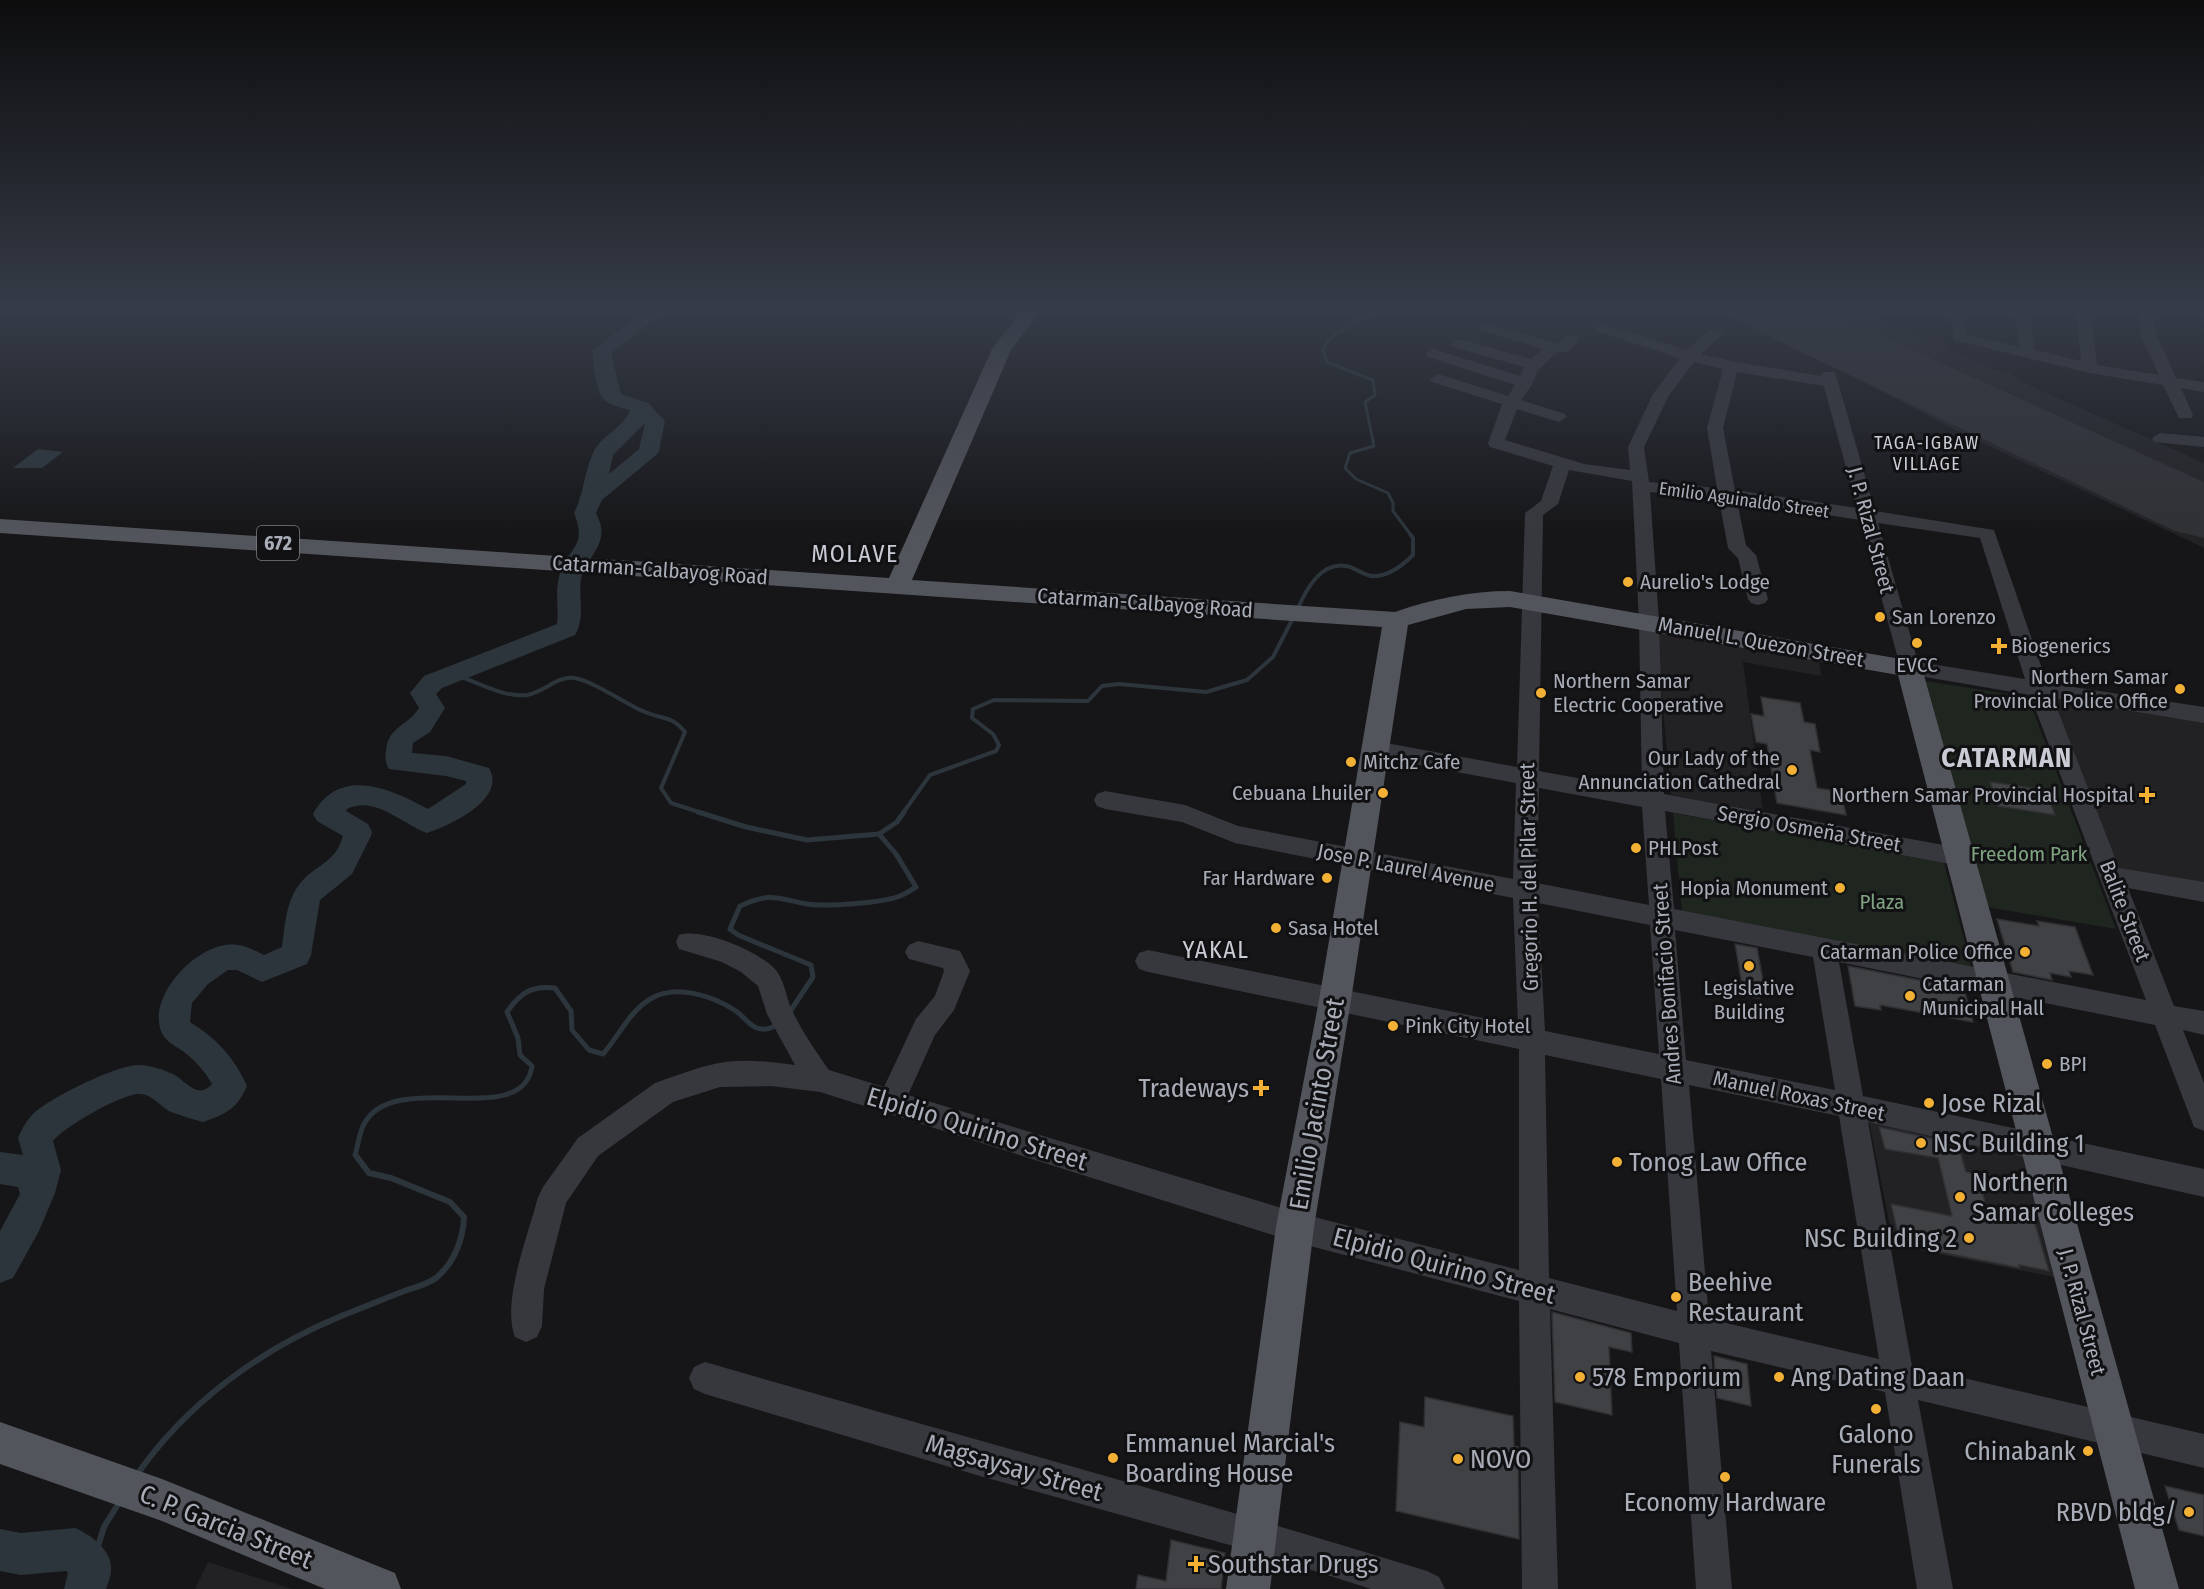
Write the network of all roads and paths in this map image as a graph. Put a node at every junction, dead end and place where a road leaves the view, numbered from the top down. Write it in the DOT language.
graph roads {
  1 [pos="986,385"];
  2 [pos="1457,385"];
  3 [pos="1523,385"];
  4 [pos="1668,385"];
  5 [pos="1726,385"];
  6 [pos="1832,385"];
  7 [pos="2170,385"];
  8 [pos="1511,403"];
  9 [pos="2185,415"];
  10 [pos="1559,417"];
  11 [pos="2160,438"];
  12 [pos="2204,442"];
  13 [pos="1562,464"];
  14 [pos="1641,481"];
  15 [pos="1726,494"];
  16 [pos="1868,517"];
  17 [pos="0,526"];
  18 [pos="1988,534"];
  19 [pos="897,587"];
  20 [pos="1758,599"];
  21 [pos="1532,602"];
  22 [pos="1320,615"];
  23 [pos="1396,620"];
  24 [pos="1649,621"];
  25 [pos="1909,668"];
  26 [pos="2038,687"];
  27 [pos="2204,715"];
  28 [pos="1375,749"];
  29 [pos="1526,778"];
  30 [pos="1105,800"];
  31 [pos="1653,801"];
  32 [pos="1960,857"];
  33 [pos="1358,859"];
  34 [pos="2112,876"];
  35 [pos="1525,892"];
  36 [pos="2204,892"];
  37 [pos="1662,919"];
  38 [pos="688,942"];
  39 [pos="1824,950"];
  40 [pos="918,952"];
  41 [pos="1148,960"];
  42 [pos="1994,983"];
  43 [pos="1335,1000"];
  44 [pos="2166,1016"];
  45 [pos="2204,1023"];
  46 [pos="1532,1042"];
  47 [pos="1673,1071"];
  48 [pos="820,1080"];
  49 [pos="891,1102"];
  50 [pos="1852,1106"];
  51 [pos="2204,1118"];
  52 [pos="2038,1147"];
  53 [pos="2204,1183"];
  54 [pos="1295,1227"];
  55 [pos="1534,1289"];
  56 [pos="526,1326"];
  57 [pos="1694,1331"];
  58 [pos="705,1378"];
  59 [pos="1898,1378"];
  60 [pos="2114,1429"];
  61 [pos="0,1443"];
  62 [pos="2204,1451"];
  63 [pos="1255,1535"];
  64 [pos="378,1589"];
  65 [pos="1248,1589"];
  66 [pos="1427,1589"];
  67 [pos="1540,1589"];
  68 [pos="1714,1589"];
  69 [pos="1935,1589"];
  70 [pos="2157,1589"];
  1 -- 19 [label="main road"];
  2 -- 8 [label="street"];
  3 -- 8 [label="street"];
  4 -- 14 [label="street, Andres Bonifacio Street"];
  5 -- 15 [label="street"];
  6 -- 16 [label="street, J. P. Rizal Street"];
  7 -- 9 [label="street"];
  8 -- 10 [label="street"];
  8 -- 13 [label="street, Emilio Aguinaldo Street"];
  11 -- 12 [label="street"];
  13 -- 14 [label="street, Emilio Aguinaldo Street"];
  13 -- 21 [label="street, Gregorio H. del Pilar Street"];
  14 -- 15 [label="street, Emilio Aguinaldo Street"];
  14 -- 24 [label="street, Andres Bonifacio Street"];
  15 -- 16 [label="street, Emilio Aguinaldo Street"];
  15 -- 20 [label="street"];
  16 -- 18 [label="street, Emilio Aguinaldo Street"];
  16 -- 25 [label="street, J. P. Rizal Street"];
  17 -- 19 [label="main road, Catarman-Calbayog Road / 672"];
  18 -- 26 [label="street, Balite Street"];
  19 -- 22 [label="main road, Catarman-Calbayog Road / 672"];
  21 -- 23 [label="main road, Manuel L. Quezon Street / 672"];
  21 -- 24 [label="main road, Manuel L. Quezon Street / 672"];
  21 -- 29 [label="street, Gregorio H. del Pilar Street"];
  22 -- 23 [label="main road, Manuel L. Quezon Street / 672"];
  23 -- 28 [label="main road, Emilio Jacinto Street"];
  24 -- 25 [label="main road, Manuel L. Quezon Street / 672"];
  24 -- 31 [label="street, Andres Bonifacio Street"];
  25 -- 26 [label="street, Manuel L. Quezon Street / 672"];
  25 -- 32 [label="main road, J. P. Rizal Street"];
  26 -- 27 [label="street, Manuel L. Quezon Street / 672"];
  26 -- 34 [label="street, Balite Street"];
  28 -- 29 [label="street, Sergio Osmeña Street"];
  28 -- 33 [label="main road, Emilio Jacinto Street"];
  29 -- 31 [label="street, Sergio Osmeña Street"];
  29 -- 35 [label="street, Gregorio H. del Pilar Street"];
  30 -- 33 [label="street, Jose P. Laurel Avenue"];
  31 -- 32 [label="street, Sergio Osmeña Street"];
  31 -- 37 [label="street, Andres Bonifacio Street"];
  32 -- 42 [label="main road, J. P. Rizal Street"];
  33 -- 35 [label="street, Jose P. Laurel Avenue"];
  33 -- 43 [label="main road, Emilio Jacinto Street"];
  34 -- 36 [label="street"];
  34 -- 44 [label="street, Balite Street"];
  35 -- 37 [label="street, Jose P. Laurel Avenue"];
  35 -- 46 [label="street, Gregorio H. del Pilar Street"];
  37 -- 39 [label="street, Jose P. Laurel Avenue"];
  37 -- 47 [label="street, Andres Bonifacio Street"];
  38 -- 48 [label="street"];
  39 -- 42 [label="street, Jose P. Laurel Avenue"];
  39 -- 50 [label="street"];
  40 -- 49 [label="street"];
  41 -- 43 [label="street, Manuel Roxas Street"];
  42 -- 44 [label="street, Jose P. Laurel Avenue"];
  42 -- 52 [label="main road, J. P. Rizal Street"];
  43 -- 46 [label="street, Manuel Roxas Street"];
  43 -- 54 [label="main road, Emilio Jacinto Street"];
  44 -- 45 [label="street, Jose P. Laurel Avenue"];
  44 -- 51 [label="street, Balite Street"];
  46 -- 47 [label="street, Manuel Roxas Street"];
  46 -- 55 [label="street, Gregorio H. del Pilar Street"];
  47 -- 50 [label="street, Manuel Roxas Street"];
  47 -- 57 [label="street, Andres Bonifacio Street"];
  48 -- 49 [label="street, Elpidio Quirino Street"];
  48 -- 56 [label="street, Elpidio Quirino Street"];
  49 -- 54 [label="street, Elpidio Quirino Street"];
  50 -- 52 [label="street, Manuel Roxas Street"];
  50 -- 59 [label="street"];
  52 -- 53 [label="street, Manuel Roxas Street"];
  52 -- 60 [label="main road, J. P. Rizal Street"];
  54 -- 55 [label="street, Elpidio Quirino Street"];
  54 -- 63 [label="main road, Emilio Jacinto Street"];
  55 -- 57 [label="street, Elpidio Quirino Street"];
  55 -- 67 [label="street, Gregorio H. del Pilar Street"];
  57 -- 59 [label="street, Elpidio Quirino Street"];
  57 -- 68 [label="street, Andres Bonifacio Street"];
  58 -- 63 [label="street, Magsaysay Street"];
  59 -- 60 [label="street, Elpidio Quirino Street"];
  59 -- 69 [label="street"];
  60 -- 62 [label="street, Elpidio Quirino Street"];
  60 -- 70 [label="main road, J. P. Rizal Street"];
  61 -- 64 [label="main road, C. P. Garcia Street"];
  63 -- 65 [label="main road, Emilio Jacinto Street"];
  63 -- 66 [label="street, Magsaysay Street"];
}
